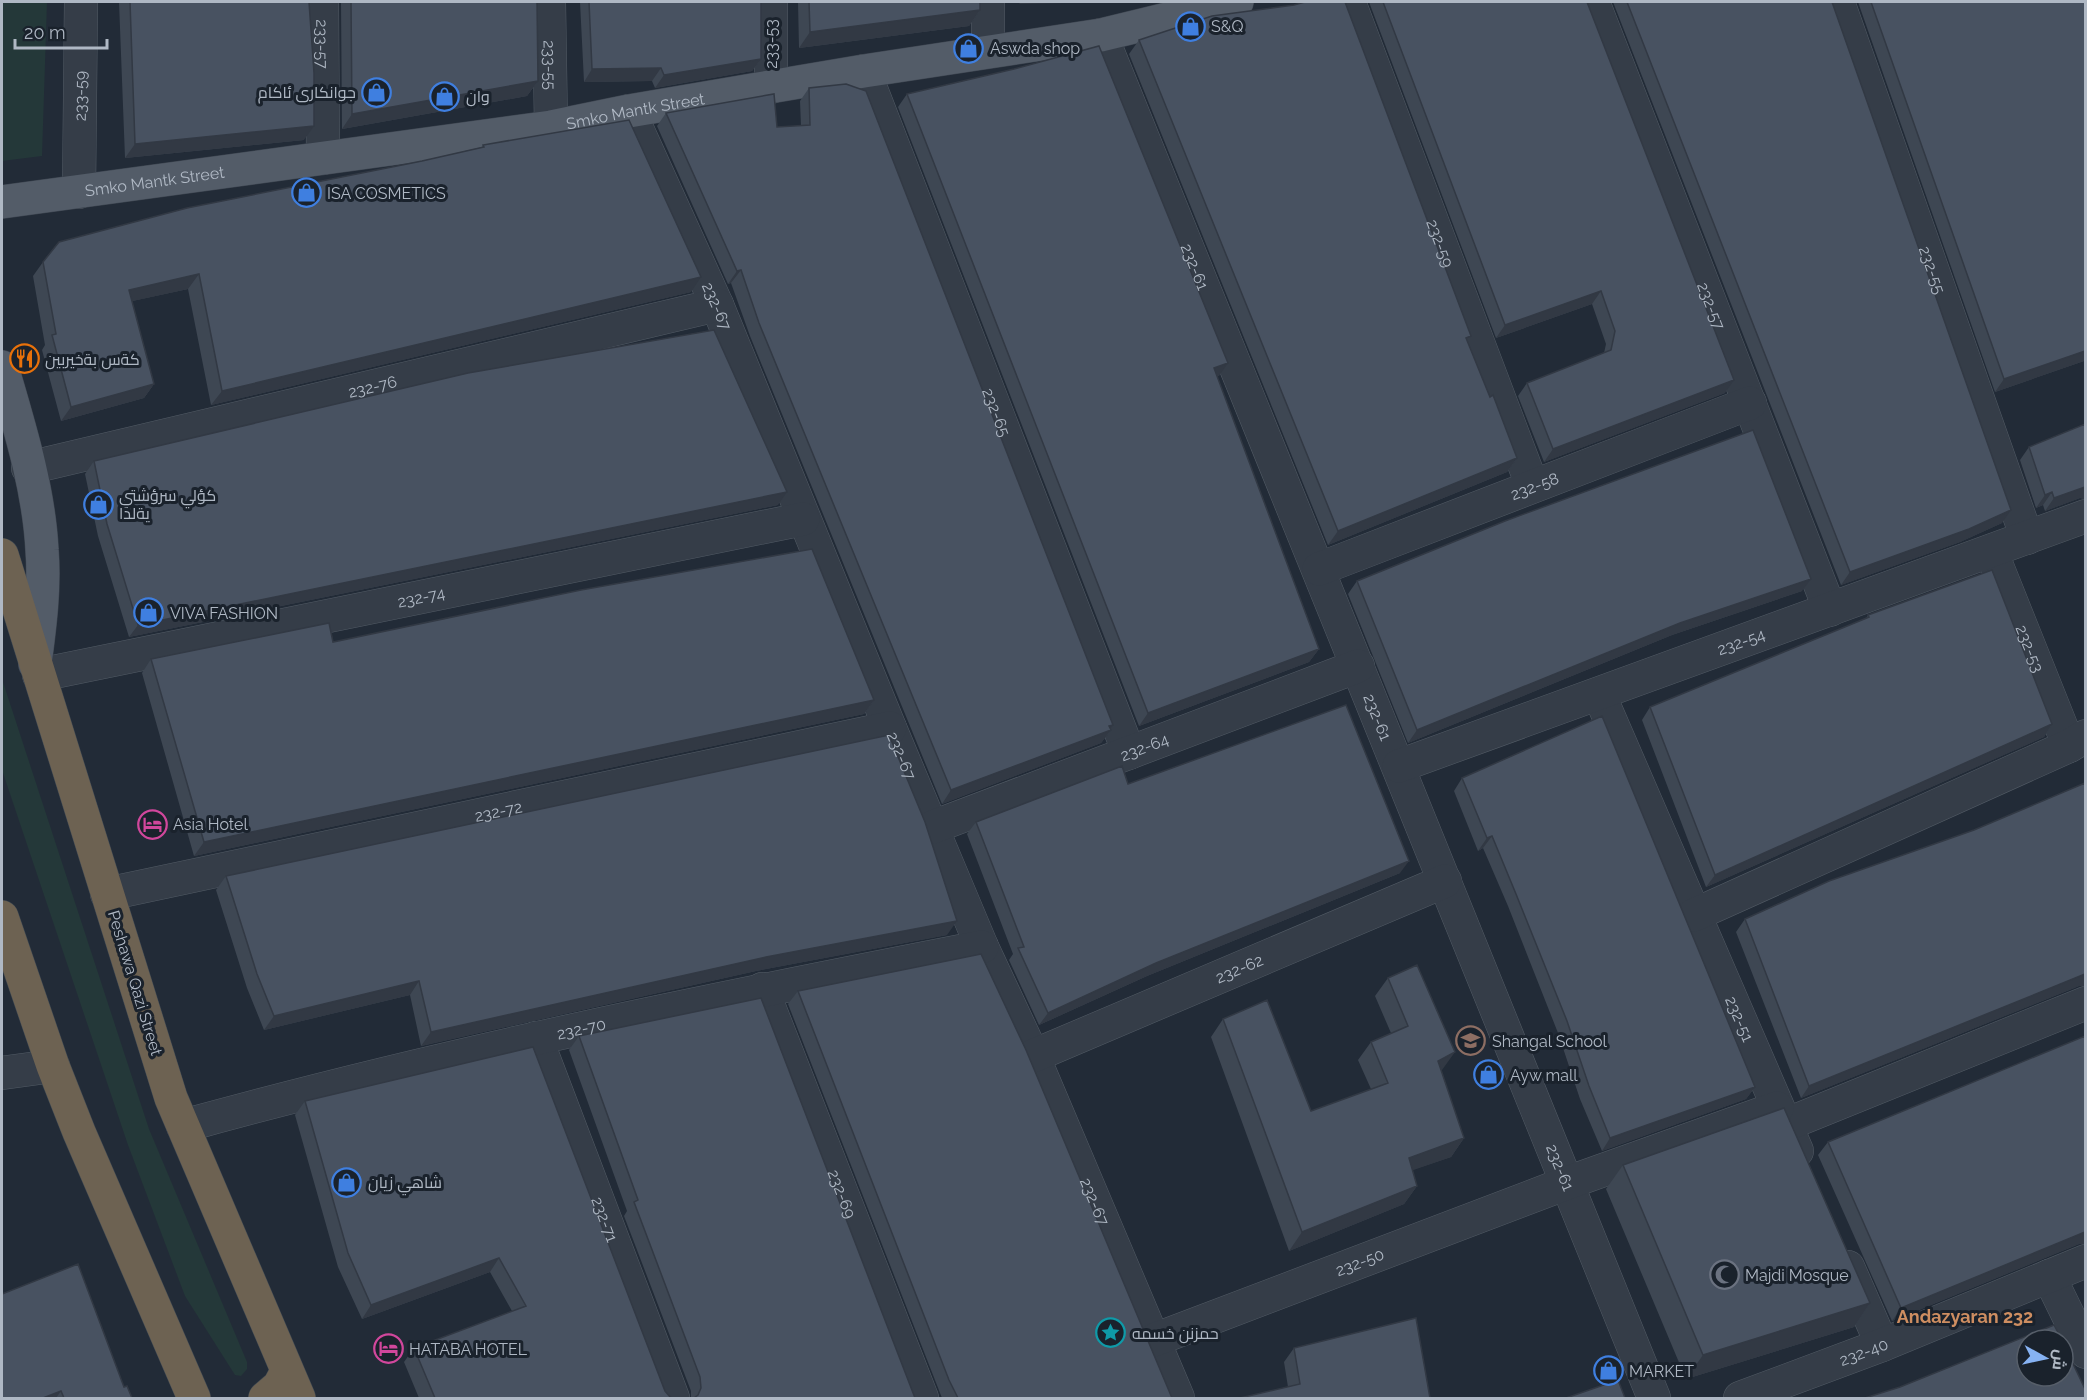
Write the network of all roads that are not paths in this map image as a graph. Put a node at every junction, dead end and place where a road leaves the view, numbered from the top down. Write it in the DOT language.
graph roads {
  1 [pos="81,2"];
  2 [pos="322,2"];
  3 [pos="549,2"];
  4 [pos="771,2"];
  5 [pos="988,2"];
  6 [pos="1349,2"];
  7 [pos="1593,2"];
  8 [pos="1838,2"];
  9 [pos="1220,3"];
  10 [pos="1101,36"];
  11 [pos="988,51"];
  12 [pos="864,71"];
  13 [pos="771,87"];
  14 [pos="629,111"];
  15 [pos="550,127"];
  16 [pos="323,158"];
  17 [pos="79,192"];
  18 [pos="11,206"];
  19 [pos="717,305"];
  20 [pos="2,367"];
  21 [pos="1750,403"];
  22 [pos="28,468"];
  23 [pos="1532,485"];
  24 [pos="2085,516"];
  25 [pos="803,519"];
  26 [pos="2027,538"];
  27 [pos="1991,551"];
  28 [pos="2,555"];
  29 [pos="1319,569"];
  30 [pos="1830,610"];
  31 [pos="1358,666"];
  32 [pos="37,669"];
  33 [pos="1599,694"];
  34 [pos="890,728"];
  35 [pos="2077,741"];
  36 [pos="1129,753"];
  37 [pos="1399,766"];
  38 [pos="933,827"];
  39 [pos="1444,881"];
  40 [pos="107,894"];
  41 [pos="1694,915"];
  42 [pos="2,917"];
  43 [pos="982,947"];
  44 [pos="762,989"];
  45 [pos="2085,1004"];
  46 [pos="536,1038"];
  47 [pos="1033,1056"];
  48 [pos="52,1066"];
  49 [pos="2,1073"];
  50 [pos="1781,1117"];
  51 [pos="183,1126"];
  52 [pos="1810,1180"];
  53 [pos="1567,1183"];
  54 [pos="1834,1235"];
  55 [pos="2085,1261"];
  56 [pos="2049,1276"];
  57 [pos="1154,1340"];
  58 [pos="1882,1345"];
  59 [pos="2085,1352"];
  60 [pos="293,1384"];
  61 [pos="194,1398"];
  62 [pos="265,1398"];
  63 [pos="673,1398"];
  64 [pos="922,1398"];
  65 [pos="1178,1398"];
  66 [pos="1654,1398"];
  67 [pos="1740,1398"];
  1 -- 17 [label="street, 233-59"];
  2 -- 16 [label="street, 233-57"];
  3 -- 15 [label="street, 233-55"];
  4 -- 13 [label="street, 233-53"];
  5 -- 11 [label="street"];
  6 -- 23 [label="street, 232-59"];
  7 -- 21 [label="street, 232-57"];
  8 -- 26 [label="street, 232-55"];
  9 -- 10 [label="main road, Smko Mantk Street"];
  10 -- 11 [label="main road, Smko Mantk Street"];
  10 -- 29 [label="street, 232-61"];
  11 -- 12 [label="main road, Smko Mantk Street"];
  12 -- 13 [label="main road, Smko Mantk Street"];
  12 -- 36 [label="street, 232-65"];
  13 -- 14 [label="main road, Smko Mantk Street"];
  14 -- 15 [label="main road, Smko Mantk Street"];
  14 -- 19 [label="street, 232-67"];
  15 -- 16 [label="main road, Smko Mantk Street"];
  16 -- 17 [label="main road, Smko Mantk Street"];
  17 -- 18 [label="main road, Smko Mantk Street"];
  19 -- 22 [label="street, 232-76"];
  19 -- 25 [label="street, 232-67"];
  20 -- 22 [label="main road"];
  21 -- 23 [label="street, 232-58"];
  21 -- 30 [label="street, 232-57"];
  22 -- 32 [label="main road"];
  23 -- 29 [label="street, 232-58"];
  24 -- 26 [label="street, 232-54"];
  25 -- 32 [label="street, 232-74"];
  25 -- 34 [label="street, 232-67"];
  26 -- 27 [label="street, 232-54"];
  27 -- 30 [label="street, 232-54"];
  27 -- 35 [label="street, 232-53"];
  28 -- 32 [label="highway, Peshawa Qazi Street"];
  29 -- 31 [label="street, 232-61"];
  30 -- 33 [label="street, 232-54"];
  31 -- 36 [label="street, 232-64"];
  31 -- 37 [label="street, 232-61"];
  32 -- 40 [label="highway, Peshawa Qazi Street"];
  33 -- 37 [label="street, 232-54"];
  33 -- 41 [label="street, 232-51"];
  34 -- 38 [label="street, 232-67"];
  34 -- 40 [label="street, 232-72"];
  35 -- 41 [label="street"];
  36 -- 38 [label="street, 232-64"];
  37 -- 39 [label="street, 232-61"];
  38 -- 43 [label="street, 232-67"];
  39 -- 47 [label="street, 232-62"];
  39 -- 53 [label="street, 232-61"];
  40 -- 51 [label="highway, Peshawa Qazi Street"];
  41 -- 50 [label="street, 232-51"];
  42 -- 48 [label="highway"];
  43 -- 44 [label="street, 232-70"];
  43 -- 47 [label="street, 232-67"];
  44 -- 46 [label="street, 232-70"];
  44 -- 64 [label="street, 232-69"];
  45 -- 50 [label="street, 232-50"];
  46 -- 51 [label="street, 232-70"];
  46 -- 63 [label="street, 232-71"];
  47 -- 57 [label="street, 232-67"];
  48 -- 49 [label="street"];
  48 -- 61 [label="highway"];
  50 -- 52 [label="street, 232-51"];
  50 -- 53 [label="street, 232-50"];
  51 -- 60 [label="highway, Peshawa Qazi Street"];
  53 -- 57 [label="street, 232-50"];
  53 -- 66 [label="street, 232-61"];
  54 -- 58 [label="street"];
  55 -- 56 [label="street, 232-40"];
  56 -- 58 [label="street, 232-40"];
  56 -- 59 [label="street"];
  57 -- 65 [label="street, 232-67"];
  58 -- 67 [label="street, 232-40"];
  60 -- 62 [label="highway"];
}
